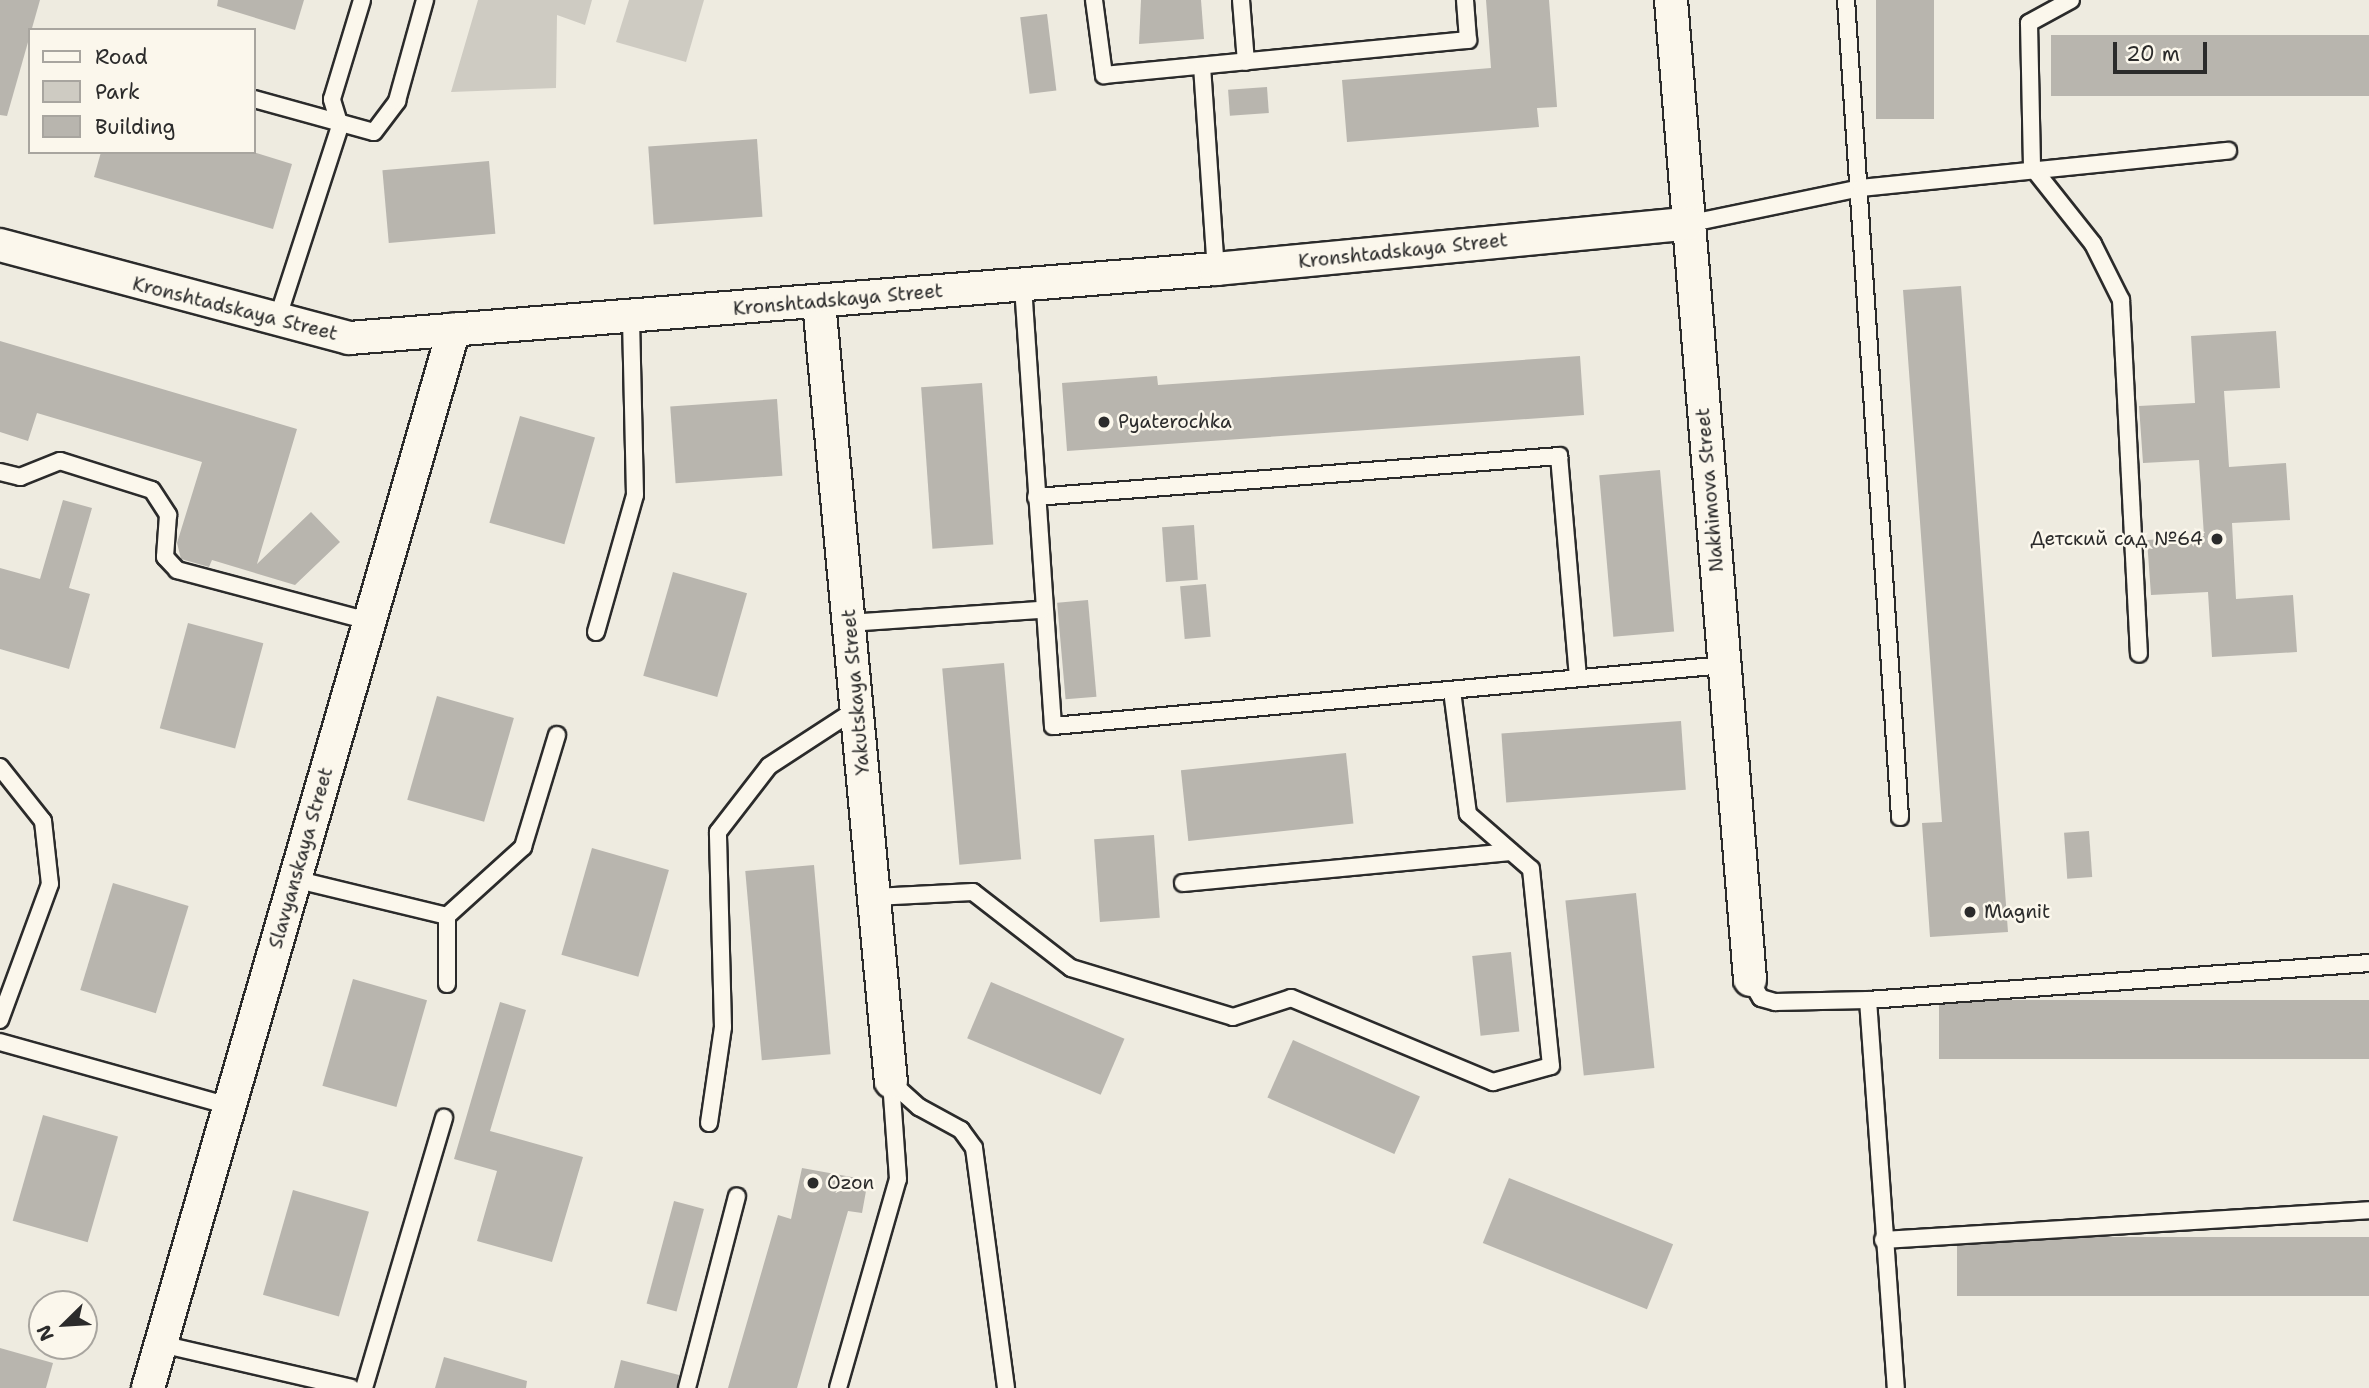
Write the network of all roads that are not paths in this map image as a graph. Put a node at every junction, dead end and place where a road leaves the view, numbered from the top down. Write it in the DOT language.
graph roads {
  1 [pos="362,0"];
  2 [pos="425,0"];
  3 [pos="1094,0"];
  4 [pos="1241,0"];
  5 [pos="1465,0"];
  6 [pos="1671,0"];
  7 [pos="1846,0"];
  8 [pos="2071,0"];
  9 [pos="1246,62"];
  10 [pos="1202,66"];
  11 [pos="256,100"];
  12 [pos="340,126"];
  13 [pos="2228,151"];
  14 [pos="2032,167"];
  15 [pos="1861,187"];
  16 [pos="1687,224"];
  17 [pos="0,245"];
  18 [pos="1216,270"];
  19 [pos="1023,286"];
  20 [pos="819,302"];
  21 [pos="631,317"];
  22 [pos="276,323"];
  23 [pos="454,329"];
  24 [pos="0,472"];
  25 [pos="1036,497"];
  26 [pos="1042,610"];
  27 [pos="369,621"];
  28 [pos="849,623"];
  29 [pos="596,632"];
  30 [pos="2139,654"];
  31 [pos="1724,665"];
  32 [pos="1578,676"];
  33 [pos="1452,690"];
  34 [pos="858,708"];
  35 [pos="556,736"];
  36 [pos="0,767"];
  37 [pos="1900,817"];
  38 [pos="1511,852"];
  39 [pos="294,879"];
  40 [pos="1183,883"];
  41 [pos="874,897"];
  42 [pos="447,916"];
  43 [pos="2369,963"];
  44 [pos="1751,980"];
  45 [pos="447,984"];
  46 [pos="1868,1000"];
  47 [pos="0,1020"];
  48 [pos="0,1042"];
  49 [pos="891,1082"];
  50 [pos="229,1106"];
  51 [pos="444,1118"];
  52 [pos="709,1124"];
  53 [pos="737,1196"];
  54 [pos="2369,1210"];
  55 [pos="1883,1240"];
  56 [pos="161,1344"];
  57 [pos="148,1388"];
  58 [pos="351,1388"];
  59 [pos="364,1388"];
  60 [pos="687,1388"];
  61 [pos="838,1388"];
  62 [pos="1006,1388"];
  63 [pos="1896,1388"];
  1 -- 12 [label="lane"];
  2 -- 12 [label="lane"];
  3 -- 10 [label="lane"];
  4 -- 9 [label="lane"];
  5 -- 9 [label="lane"];
  6 -- 16 [label="street, Nakhimova Street"];
  7 -- 15 [label="lane"];
  8 -- 14 [label="lane"];
  9 -- 10 [label="lane"];
  10 -- 18 [label="lane"];
  11 -- 12 [label="lane"];
  12 -- 22 [label="lane"];
  13 -- 14 [label="lane"];
  14 -- 15 [label="lane"];
  14 -- 30 [label="lane"];
  15 -- 16 [label="lane"];
  15 -- 37 [label="lane"];
  16 -- 18 [label="street, Kronshtadskaya Street"];
  16 -- 31 [label="street, Nakhimova Street"];
  17 -- 22 [label="street, Kronshtadskaya Street"];
  18 -- 19 [label="street, Kronshtadskaya Street"];
  19 -- 20 [label="street, Kronshtadskaya Street"];
  19 -- 25 [label="lane"];
  20 -- 21 [label="street, Kronshtadskaya Street"];
  20 -- 28 [label="street, Yakutskaya Street"];
  21 -- 23 [label="street, Kronshtadskaya Street"];
  21 -- 29 [label="lane"];
  22 -- 23 [label="street, Kronshtadskaya Street"];
  23 -- 27 [label="street, Slavyanskaya Street"];
  24 -- 27 [label="lane"];
  25 -- 26 [label="lane"];
  25 -- 32 [label="lane"];
  26 -- 28 [label="lane"];
  26 -- 33 [label="lane"];
  27 -- 39 [label="street, Slavyanskaya Street"];
  28 -- 34 [label="street, Yakutskaya Street"];
  31 -- 32 [label="lane"];
  31 -- 44 [label="street, Nakhimova Street"];
  32 -- 33 [label="lane"];
  33 -- 38 [label="lane"];
  34 -- 41 [label="street, Yakutskaya Street"];
  34 -- 52 [label="lane"];
  35 -- 42 [label="lane"];
  36 -- 47 [label="lane"];
  38 -- 40 [label="lane"];
  38 -- 41 [label="lane"];
  39 -- 42 [label="lane"];
  39 -- 50 [label="street, Slavyanskaya Street"];
  41 -- 49 [label="street, Yakutskaya Street"];
  42 -- 45 [label="lane"];
  43 -- 46 [label="lane"];
  44 -- 46 [label="lane"];
  46 -- 55 [label="lane"];
  48 -- 50 [label="lane"];
  49 -- 61 [label="lane"];
  49 -- 62 [label="lane"];
  50 -- 56 [label="street, Slavyanskaya Street"];
  51 -- 59 [label="lane"];
  53 -- 60 [label="lane"];
  54 -- 55 [label="lane"];
  55 -- 63 [label="lane"];
  56 -- 57 [label="street, Slavyanskaya Street"];
  56 -- 58 [label="lane"];
}
